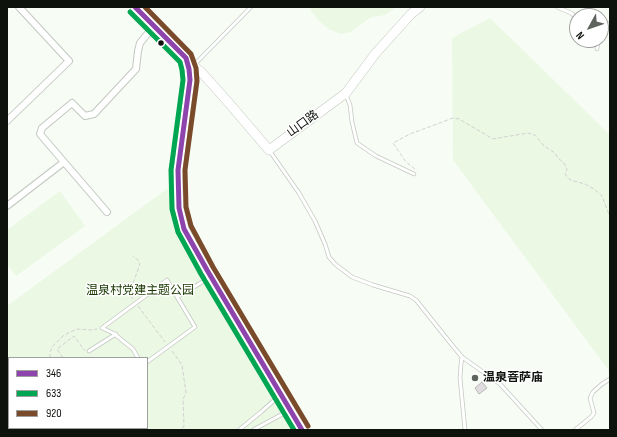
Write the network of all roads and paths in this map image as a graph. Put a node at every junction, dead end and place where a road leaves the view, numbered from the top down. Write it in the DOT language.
graph roads {
  1 [pos="19,7"];
  2 [pos="135,7"];
  3 [pos="251,7"];
  4 [pos="420,7"];
  5 [pos="557,7"];
  6 [pos="569,12"];
  7 [pos="154,26"];
  8 [pos="186,58"];
  9 [pos="193,65"];
  10 [pos="346,93"];
  11 [pos="7,121"];
  12 [pos="269,150"];
  13 [pos="64,162"];
  14 [pos="414,174"];
  15 [pos="7,206"];
  16 [pos="107,212"];
  17 [pos="610,218"];
  18 [pos="133,256"];
  19 [pos="211,277"];
  20 [pos="177,297"];
  21 [pos="136,303"];
  22 [pos="102,328"];
  23 [pos="116,334"];
  24 [pos="169,347"];
  25 [pos="87,352"];
  26 [pos="50,357"];
  27 [pos="62,357"];
  28 [pos="137,357"];
  29 [pos="462,357"];
  30 [pos="148,361"];
  31 [pos="610,379"];
  32 [pos="280,394"];
  33 [pos="290,410"];
  34 [pos="181,430"];
  35 [pos="239,430"];
  36 [pos="253,430"];
  37 [pos="302,430"];
  38 [pos="465,430"];
  39 [pos="542,430"];
  40 [pos="575,430"];
  1 -- 11 [label="street"];
  2 -- 7 [label="main road"];
  3 -- 9 [label="lane"];
  4 -- 10 [label="main road, 山口路"];
  5 -- 6 [label="lane"];
  7 -- 8 [label="main road"];
  7 -- 13 [label="street"];
  8 -- 9 [label="main road"];
  8 -- 19 [label="main road"];
  9 -- 12 [label="main road"];
  10 -- 12 [label="main road, 山口路"];
  10 -- 14 [label="lane"];
  12 -- 29 [label="lane"];
  13 -- 15 [label="street"];
  13 -- 16 [label="street"];
  14 -- 17 [label="path"];
  18 -- 21 [label="path"];
  19 -- 20 [label="lane"];
  19 -- 32 [label="main road"];
  20 -- 21 [label="lane"];
  20 -- 24 [label="lane"];
  21 -- 22 [label="lane"];
  21 -- 24 [label="path"];
  22 -- 23 [label="lane"];
  22 -- 26 [label="path"];
  23 -- 25 [label="lane"];
  23 -- 28 [label="lane"];
  24 -- 30 [label="lane"];
  24 -- 34 [label="path"];
  25 -- 27 [label="path"];
  29 -- 38 [label="lane"];
  29 -- 39 [label="lane"];
  31 -- 40 [label="lane"];
  32 -- 33 [label="main road"];
  32 -- 35 [label="lane"];
  33 -- 36 [label="lane"];
  33 -- 37 [label="main road"];
}
